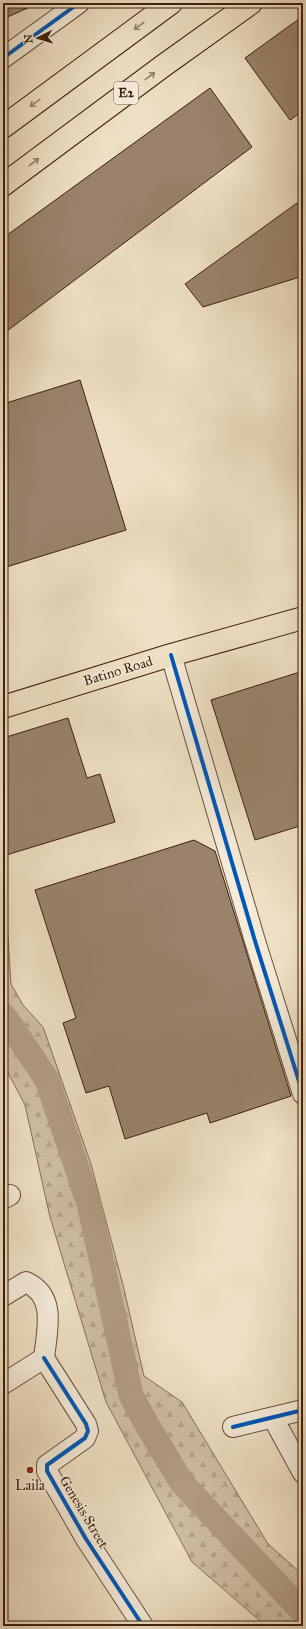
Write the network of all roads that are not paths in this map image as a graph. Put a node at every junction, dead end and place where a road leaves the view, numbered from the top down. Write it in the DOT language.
graph roads {
  1 [pos="79,3"];
  2 [pos="171,3"];
  3 [pos="251,3"];
  4 [pos="3,58"];
  5 [pos="3,127"];
  6 [pos="3,185"];
  7 [pos="303,618"];
  8 [pos="170,655"];
  9 [pos="3,707"];
  10 [pos="303,1094"];
  11 [pos="3,1296"];
  12 [pos="44,1358"];
  13 [pos="3,1384"];
  14 [pos="303,1410"];
  15 [pos="273,1418"];
  16 [pos="233,1428"];
  17 [pos="303,1473"];
  18 [pos="143,1626"];
  1 -- 4 [label="street"];
  2 -- 5 [label="main road, one-way"];
  6 -- 3 [label="main road, E2, one-way"];
  7 -- 8 [label="main road, Batino Road"];
  8 -- 9 [label="main road, Batino Road"];
  8 -- 10 [label="street"];
  11 -- 12 [label="street"];
  12 -- 13 [label="street"];
  12 -- 18 [label="street, Genesis Street"];
  14 -- 15 [label="street"];
  15 -- 16 [label="street"];
  15 -- 17 [label="street"];
}
